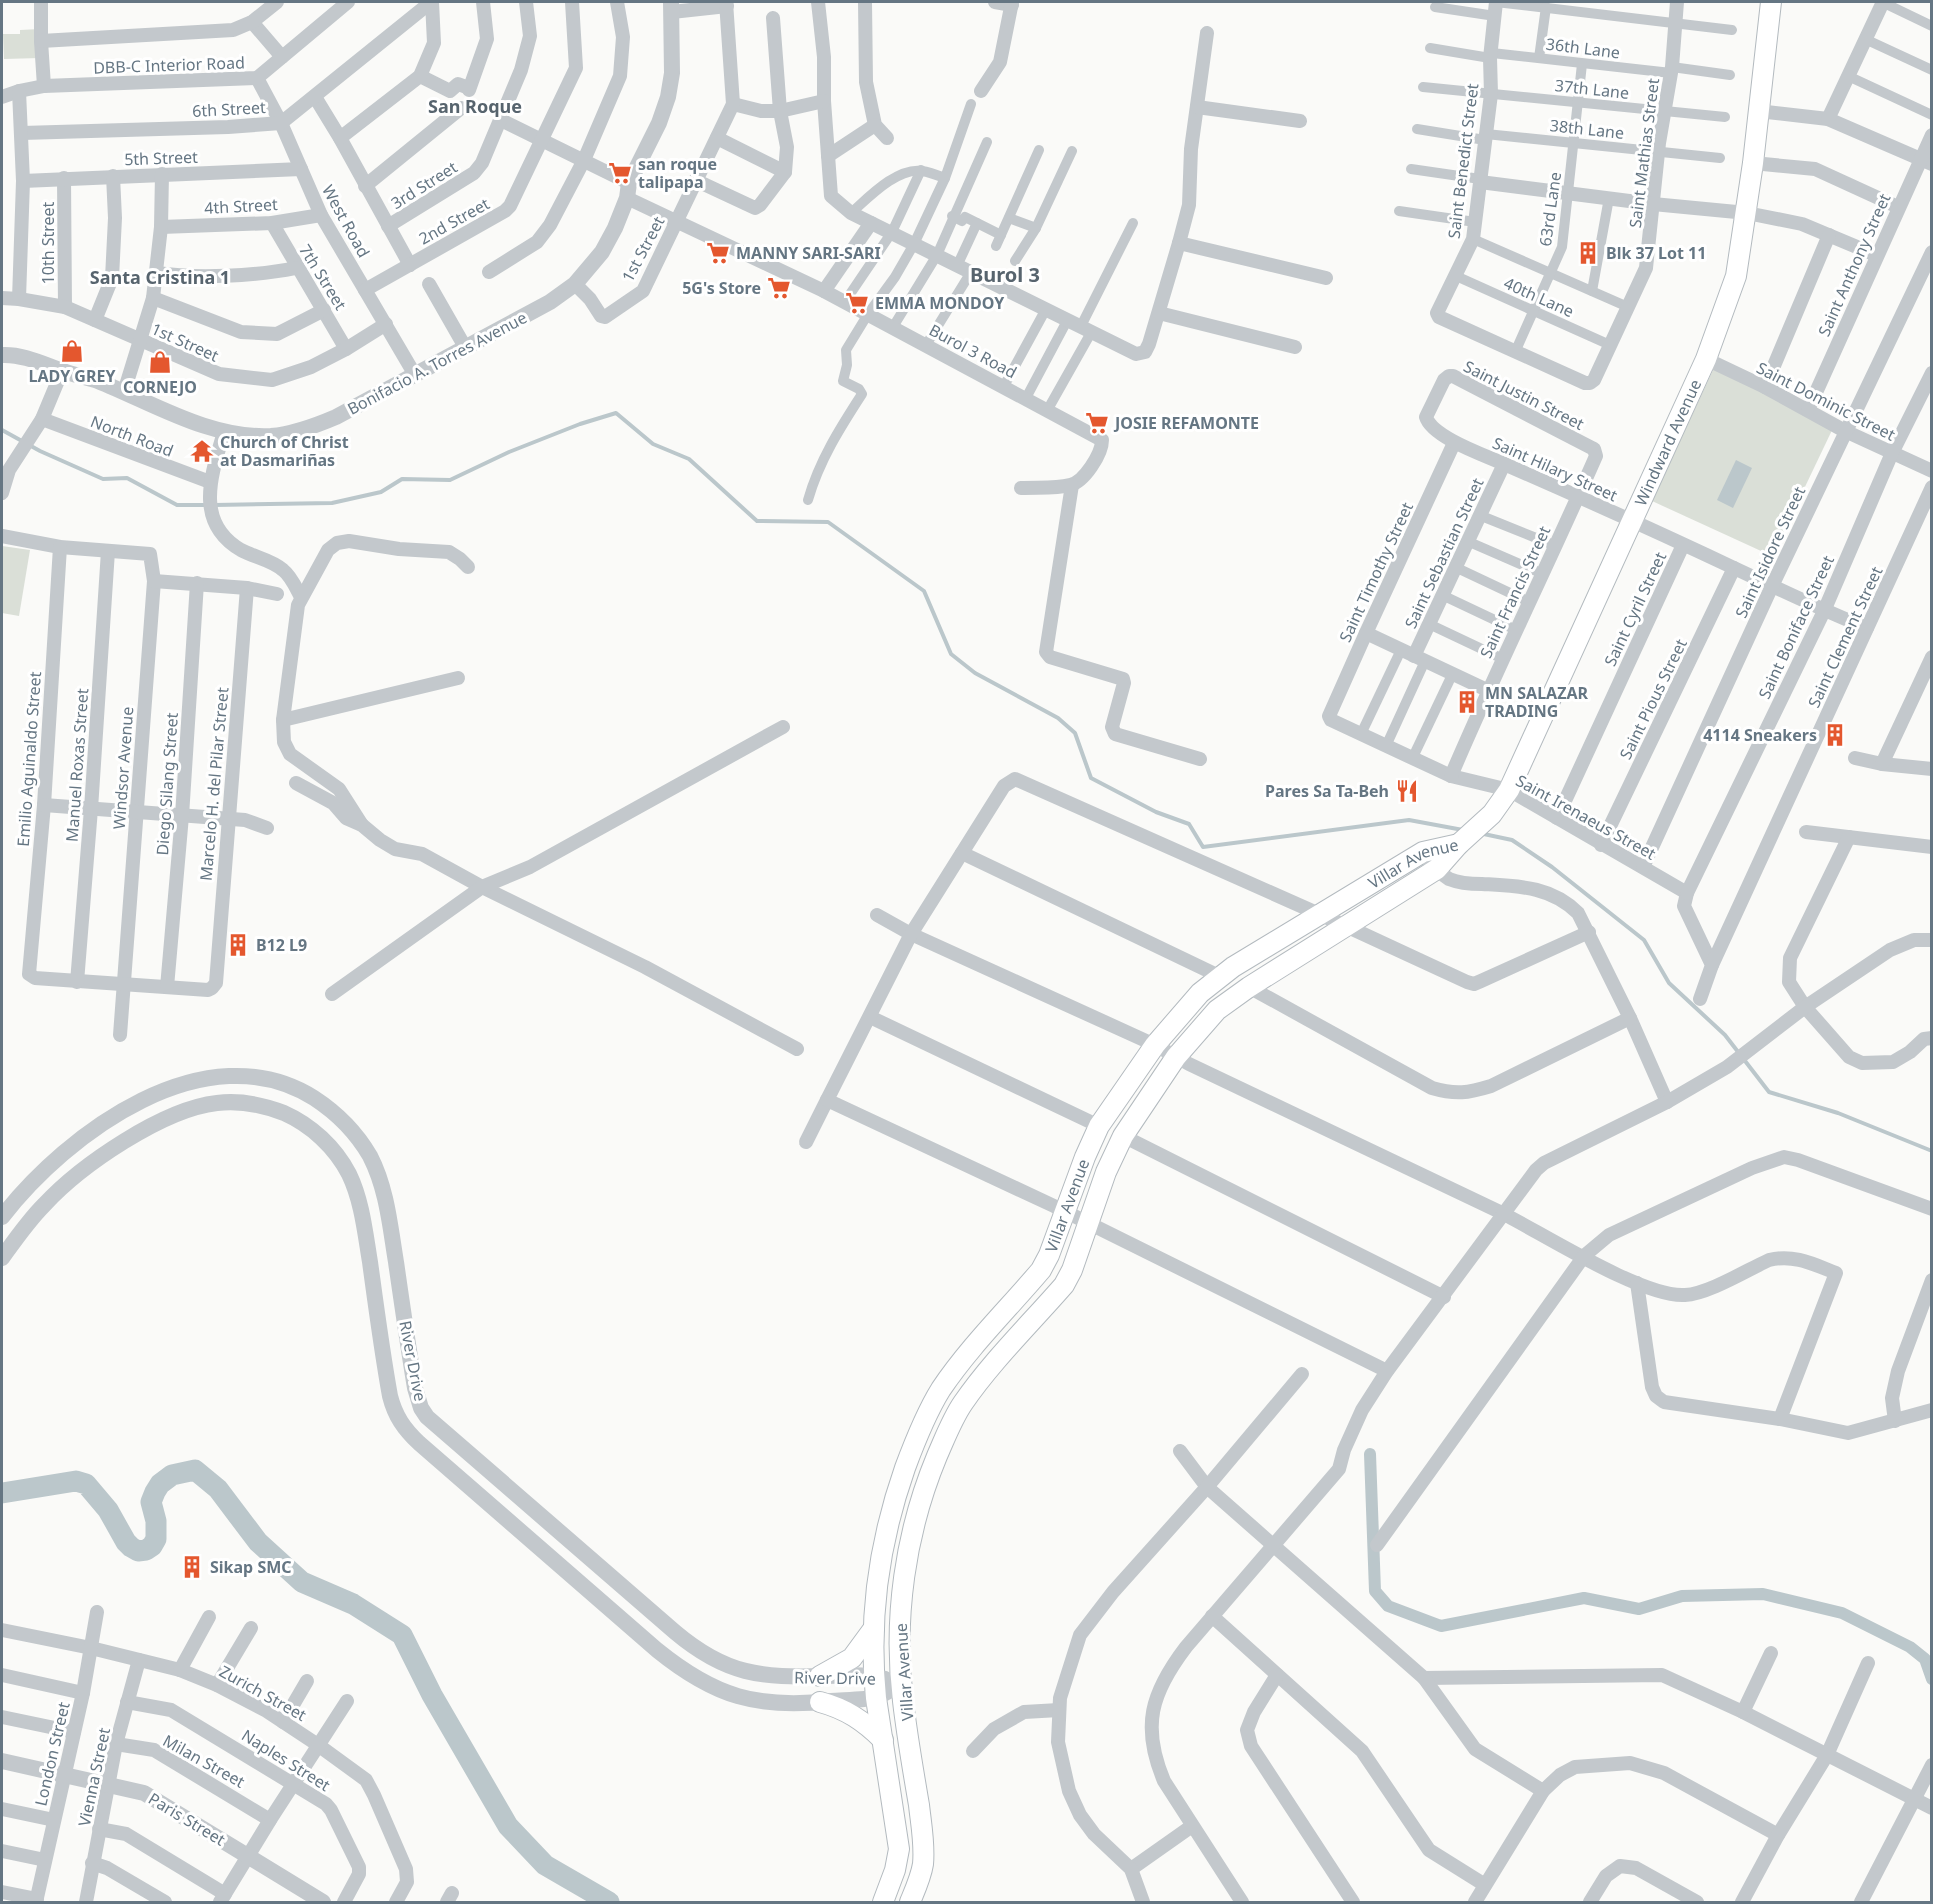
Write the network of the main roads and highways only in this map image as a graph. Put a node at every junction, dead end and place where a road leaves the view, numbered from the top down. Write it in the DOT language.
graph roads {
  1 [pos="1771,2"];
  2 [pos="1459,844"];
  3 [pos="874,1628"];
  4 [pos="820,1676"];
  5 [pos="820,1702"];
  6 [pos="883,1740"];
  7 [pos="883,1902"];
  8 [pos="910,1902"];
  1 -- 2 [label="main road, Windward Avenue"];
  2 -- 3 [label="main road, Villar Avenue"];
  2 -- 8 [label="main road, Villar Avenue"];
  3 -- 4 [label="main road"];
  3 -- 6 [label="main road, Villar Avenue"];
  5 -- 6 [label="main road"];
  6 -- 7 [label="main road, Villar Avenue"];
}
